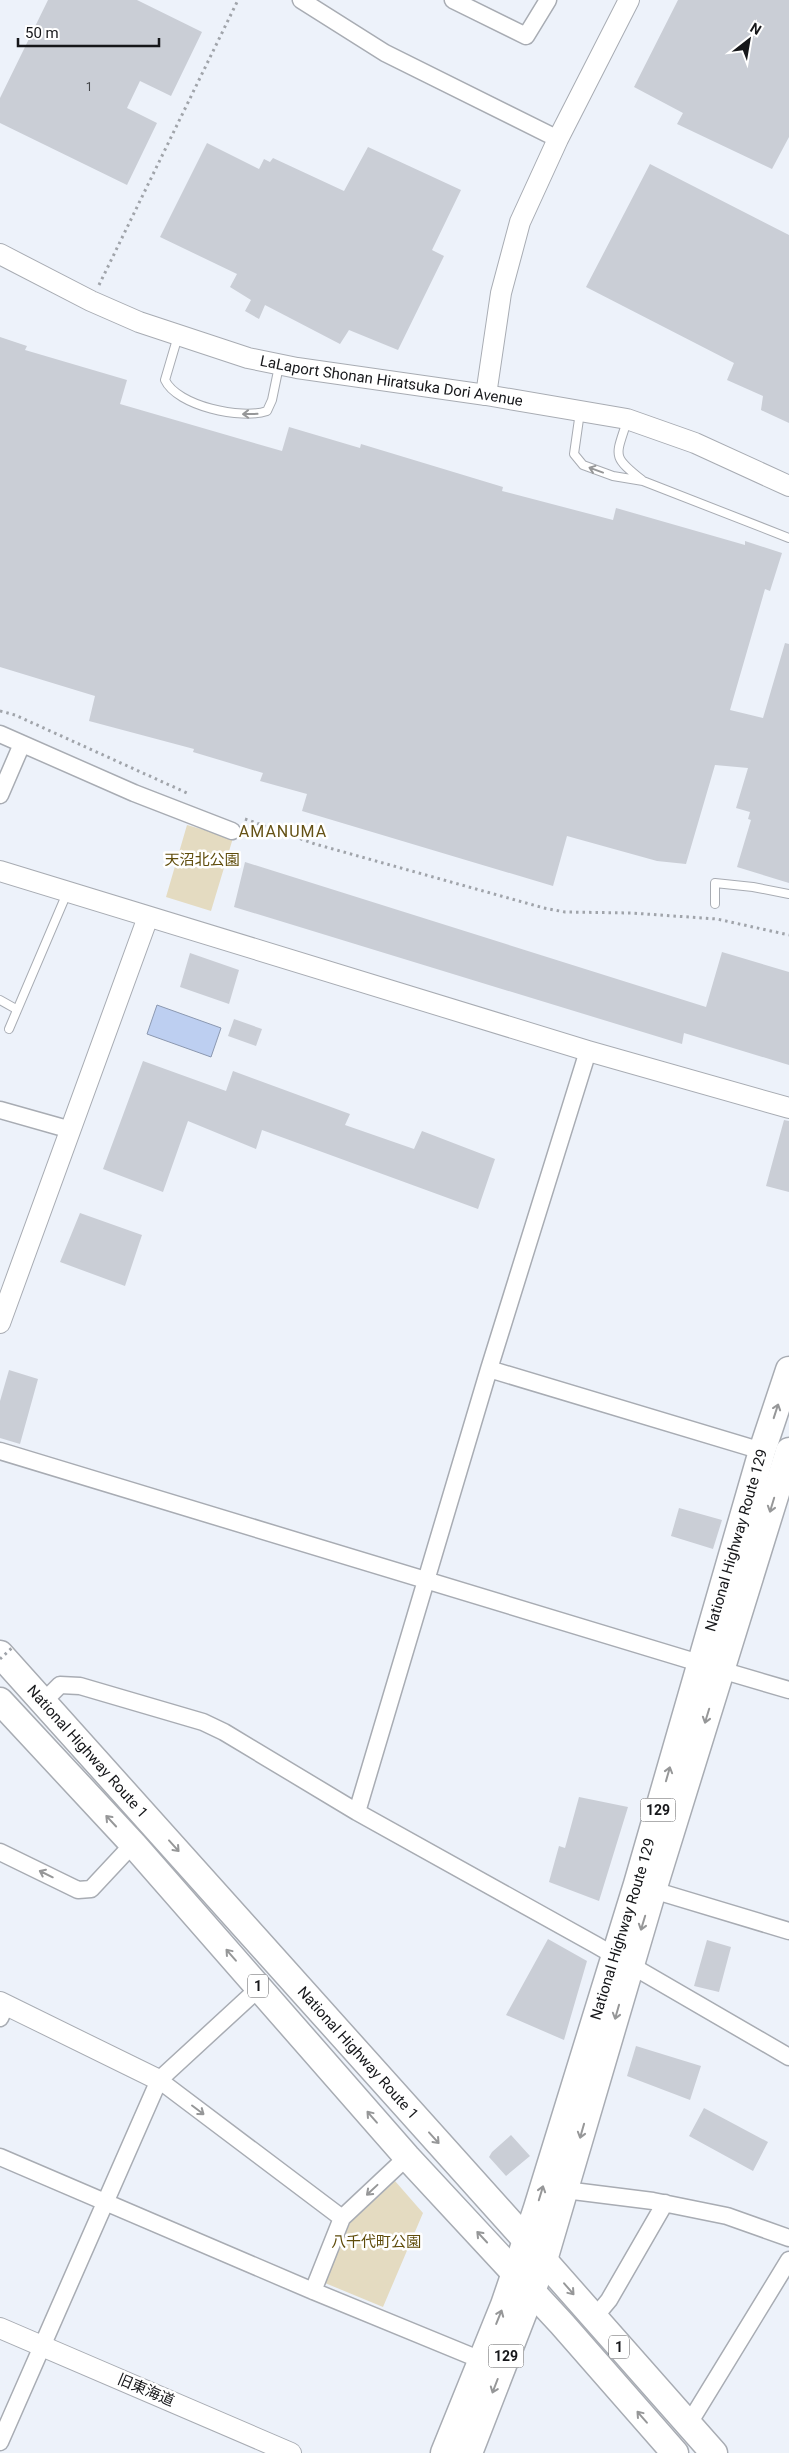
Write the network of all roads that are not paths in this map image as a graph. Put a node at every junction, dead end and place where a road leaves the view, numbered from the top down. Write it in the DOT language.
graph roads {
  1 [pos="301,0"];
  2 [pos="453,0"];
  3 [pos="548,0"];
  4 [pos="629,0"];
  5 [pos="558,139"];
  6 [pos="0,254"];
  7 [pos="178,336"];
  8 [pos="280,364"];
  9 [pos="486,395"];
  10 [pos="581,410"];
  11 [pos="627,419"];
  12 [pos="643,481"];
  13 [pos="789,486"];
  14 [pos="789,538"];
  15 [pos="0,734"];
  16 [pos="22,744"];
  17 [pos="0,795"];
  18 [pos="235,824"];
  19 [pos="0,871"];
  20 [pos="68,892"];
  21 [pos="789,894"];
  22 [pos="715,904"];
  23 [pos="148,917"];
  24 [pos="0,1000"];
  25 [pos="16,1009"];
  26 [pos="9,1029"];
  27 [pos="588,1051"];
  28 [pos="789,1108"];
  29 [pos="0,1110"];
  30 [pos="71,1130"];
  31 [pos="0,1323"];
  32 [pos="489,1369"];
  33 [pos="789,1370"];
  34 [pos="0,1450"];
  35 [pos="762,1451"];
  36 [pos="788,1456"];
  37 [pos="425,1580"];
  38 [pos="7,1650"];
  39 [pos="710,1667"];
  40 [pos="789,1690"];
  41 [pos="0,1701"];
  42 [pos="44,1701"];
  43 [pos="357,1812"];
  44 [pos="133,1844"];
  45 [pos="0,1852"];
  46 [pos="653,1890"];
  47 [pos="789,1930"];
  48 [pos="622,1960"];
  49 [pos="259,1988"];
  50 [pos="2,2008"];
  51 [pos="789,2057"];
  52 [pos="159,2080"];
  53 [pos="0,2156"];
  54 [pos="407,2157"];
  55 [pos="565,2190"];
  56 [pos="106,2201"];
  57 [pos="664,2203"];
  58 [pos="342,2218"];
  59 [pos="789,2238"];
  60 [pos="525,2239"];
  61 [pos="544,2260"];
  62 [pos="789,2260"];
  63 [pos="515,2273"];
  64 [pos="313,2292"];
  65 [pos="532,2292"];
  66 [pos="594,2318"];
  67 [pos="0,2328"];
  68 [pos="42,2346"];
  69 [pos="482,2360"];
  70 [pos="688,2425"];
  71 [pos="0,2442"];
  72 [pos="287,2452"];
  73 [pos="444,2453"];
  74 [pos="469,2453"];
  75 [pos="675,2453"];
  76 [pos="714,2453"];
  1 -- 5 [label="street"];
  2 -- 3 [label="street"];
  4 -- 5 [label="street"];
  5 -- 9 [label="street"];
  6 -- 7 [label="street, LaLaport Shonan Hiratsuka Dori Avenue"];
  7 -- 8 [label="street, LaLaport Shonan Hiratsuka Dori Avenue"];
  8 -- 7 [label="lane, one-way"];
  8 -- 9 [label="street, LaLaport Shonan Hiratsuka Dori Avenue"];
  9 -- 10 [label="street, LaLaport Shonan Hiratsuka Dori Avenue"];
  10 -- 11 [label="street, LaLaport Shonan Hiratsuka Dori Avenue"];
  12 -- 10 [label="lane, one-way"];
  11 -- 12 [label="lane"];
  11 -- 13 [label="street, LaLaport Shonan Hiratsuka Dori Avenue"];
  12 -- 14 [label="lane"];
  15 -- 16 [label="street"];
  16 -- 17 [label="street"];
  16 -- 18 [label="street"];
  19 -- 20 [label="street"];
  20 -- 23 [label="street"];
  20 -- 25 [label="lane"];
  21 -- 22 [label="lane"];
  23 -- 27 [label="street"];
  23 -- 30 [label="street"];
  24 -- 25 [label="lane"];
  25 -- 26 [label="lane"];
  27 -- 28 [label="street"];
  27 -- 32 [label="street"];
  29 -- 30 [label="street"];
  30 -- 31 [label="street"];
  32 -- 35 [label="street"];
  32 -- 37 [label="street"];
  35 -- 33 [label="highway, National Highway Route 129 / 129, one-way"];
  34 -- 37 [label="street"];
  35 -- 39 [label="highway, National Highway Route 129 / 129"];
  36 -- 39 [label="highway, National Highway Route 129 / 129, one-way"];
  37 -- 39 [label="street"];
  37 -- 43 [label="street"];
  38 -- 42 [label="highway, National Highway Route 1 / 1"];
  39 -- 40 [label="street"];
  39 -- 46 [label="highway, National Highway Route 129 / 129, one-way"];
  48 -- 39 [label="highway, National Highway Route 129 / 129, one-way"];
  44 -- 41 [label="highway, National Highway Route 1 / 1, one-way"];
  42 -- 43 [label="street"];
  42 -- 60 [label="highway, National Highway Route 1 / 1, one-way"];
  43 -- 48 [label="street"];
  44 -- 45 [label="street, one-way"];
  49 -- 44 [label="highway, National Highway Route 1 / 1, one-way"];
  46 -- 47 [label="street"];
  46 -- 48 [label="highway, National Highway Route 129 / 129, one-way"];
  48 -- 51 [label="street"];
  48 -- 55 [label="highway, National Highway Route 129 / 129, one-way"];
  60 -- 48 [label="highway, National Highway Route 129 / 129, one-way"];
  49 -- 52 [label="street"];
  54 -- 49 [label="highway, National Highway Route 1 / 1, one-way"];
  50 -- 52 [label="street"];
  52 -- 56 [label="street"];
  52 -- 58 [label="street, one-way"];
  53 -- 56 [label="street"];
  54 -- 58 [label="street, one-way"];
  63 -- 54 [label="highway, National Highway Route 1 / 1, one-way"];
  55 -- 57 [label="street"];
  55 -- 61 [label="highway, National Highway Route 129 / 129"];
  56 -- 64 [label="street"];
  56 -- 68 [label="street"];
  57 -- 59 [label="street"];
  57 -- 66 [label="street"];
  58 -- 64 [label="street"];
  60 -- 61 [label="highway, National Highway Route 1 / 1"];
  60 -- 63 [label="highway, National Highway Route 129 / 129"];
  61 -- 65 [label="highway, National Highway Route 129 / 129"];
  61 -- 66 [label="highway, National Highway Route 1 / 1, one-way"];
  62 -- 70 [label="street"];
  63 -- 65 [label="highway, National Highway Route 1 / 1"];
  69 -- 63 [label="highway, National Highway Route 129 / 129, one-way"];
  64 -- 69 [label="street"];
  65 -- 74 [label="highway, National Highway Route 129 / 129, one-way"];
  75 -- 65 [label="highway, National Highway Route 1 / 1, one-way"];
  66 -- 70 [label="highway, National Highway Route 1 / 1"];
  67 -- 68 [label="street, 旧東海道"];
  68 -- 71 [label="street"];
  68 -- 72 [label="street, 旧東海道"];
  69 -- 73 [label="highway, National Highway Route 129 / 129"];
  70 -- 76 [label="highway, National Highway Route 1 / 1"];
}
